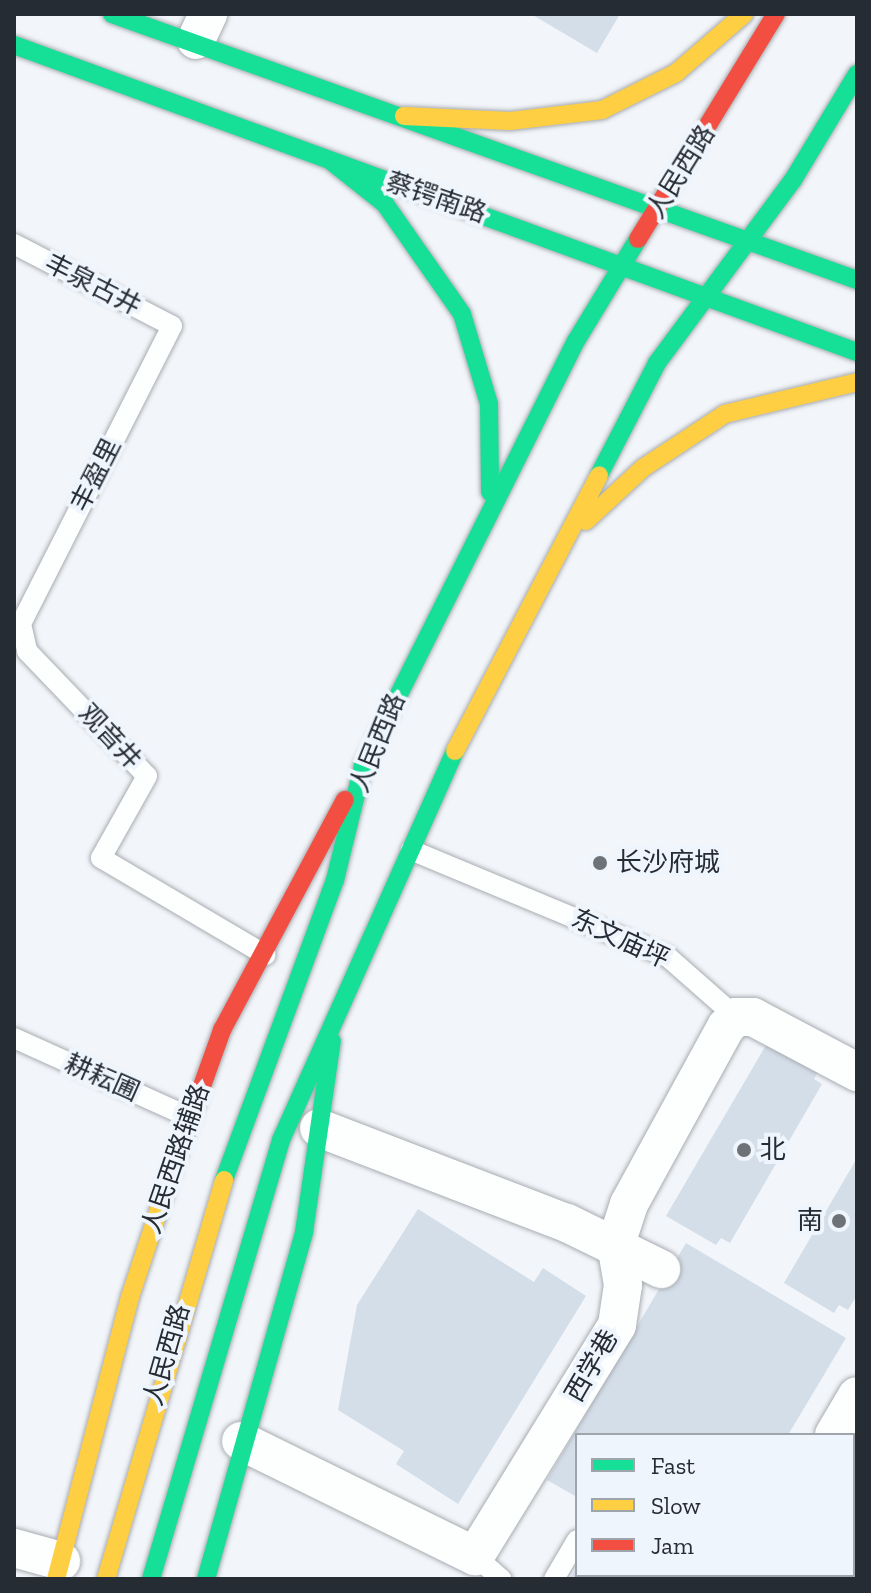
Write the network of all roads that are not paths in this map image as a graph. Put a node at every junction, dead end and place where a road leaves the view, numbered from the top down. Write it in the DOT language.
graph roads {
  1 [pos="112,14"];
  2 [pos="744,14"];
  3 [pos="776,14"];
  4 [pos="202,27"];
  5 [pos="14,45"];
  6 [pos="857,74"];
  7 [pos="404,116"];
  8 [pos="332,162"];
  9 [pos="660,208"];
  10 [pos="749,241"];
  11 [pos="14,244"];
  12 [pos="623,266"];
  13 [pos="857,280"];
  14 [pos="706,298"];
  15 [pos="172,326"];
  16 [pos="857,352"];
  17 [pos="857,382"];
  18 [pos="488,509"];
  19 [pos="554,555"];
  20 [pos="21,624"];
  21 [pos="363,766"];
  22 [pos="411,850"];
  23 [pos="266,955"];
  24 [pos="736,1017"];
  25 [pos="335,1028"];
  26 [pos="14,1038"];
  27 [pos="857,1072"];
  28 [pos="189,1117"];
  29 [pos="319,1128"];
  30 [pos="616,1244"];
  31 [pos="661,1269"];
  32 [pos="857,1396"];
  33 [pos="835,1433"];
  34 [pos="241,1441"];
  35 [pos="575,1543"];
  36 [pos="14,1548"];
  37 [pos="488,1568"];
  38 [pos="58,1570"];
  39 [pos="106,1579"];
  40 [pos="151,1579"];
  41 [pos="206,1579"];
  42 [pos="554,1579"];
  1 -- 4 [label="main road"];
  2 -- 7 [label="main road"];
  3 -- 9 [label="main road, 人民西路"];
  4 -- 7 [label="main road"];
  5 -- 8 [label="main road, 蔡锷南路"];
  6 -- 10 [label="main road, 人民西路"];
  7 -- 9 [label="main road"];
  8 -- 12 [label="main road, 蔡锷南路"];
  8 -- 18 [label="main road"];
  9 -- 10 [label="main road"];
  9 -- 12 [label="main road, 人民西路"];
  10 -- 13 [label="main road"];
  10 -- 14 [label="main road, 人民西路"];
  11 -- 15 [label="lane, 丰泉古井"];
  12 -- 14 [label="main road, 蔡锷南路"];
  12 -- 18 [label="main road, 人民西路"];
  14 -- 16 [label="main road, 蔡锷南路"];
  14 -- 19 [label="main road, 人民西路"];
  15 -- 20 [label="lane, 丰盈里"];
  17 -- 19 [label="main road"];
  18 -- 21 [label="main road, 人民西路"];
  19 -- 22 [label="main road, 人民西路"];
  20 -- 23 [label="lane, 观音井"];
  21 -- 23 [label="main road, 人民西路辅路"];
  21 -- 39 [label="main road, 人民西路"];
  22 -- 24 [label="lane, 东文庙坪"];
  22 -- 25 [label="main road, 人民西路"];
  23 -- 28 [label="main road, 人民西路辅路"];
  24 -- 27 [label="street, 东文庙坪"];
  24 -- 30 [label="street, 西学巷"];
  25 -- 29 [label="main road"];
  25 -- 40 [label="main road, 人民西路"];
  26 -- 28 [label="lane, 耕耘圃"];
  28 -- 38 [label="main road, 人民西路辅路"];
  29 -- 30 [label="street"];
  29 -- 34 [label="main road"];
  30 -- 31 [label="street"];
  30 -- 37 [label="street, 西学巷"];
  32 -- 33 [label="street"];
  34 -- 37 [label="street, 西学巷"];
  34 -- 41 [label="main road"];
  35 -- 42 [label="lane"];
  36 -- 38 [label="street"];
}
